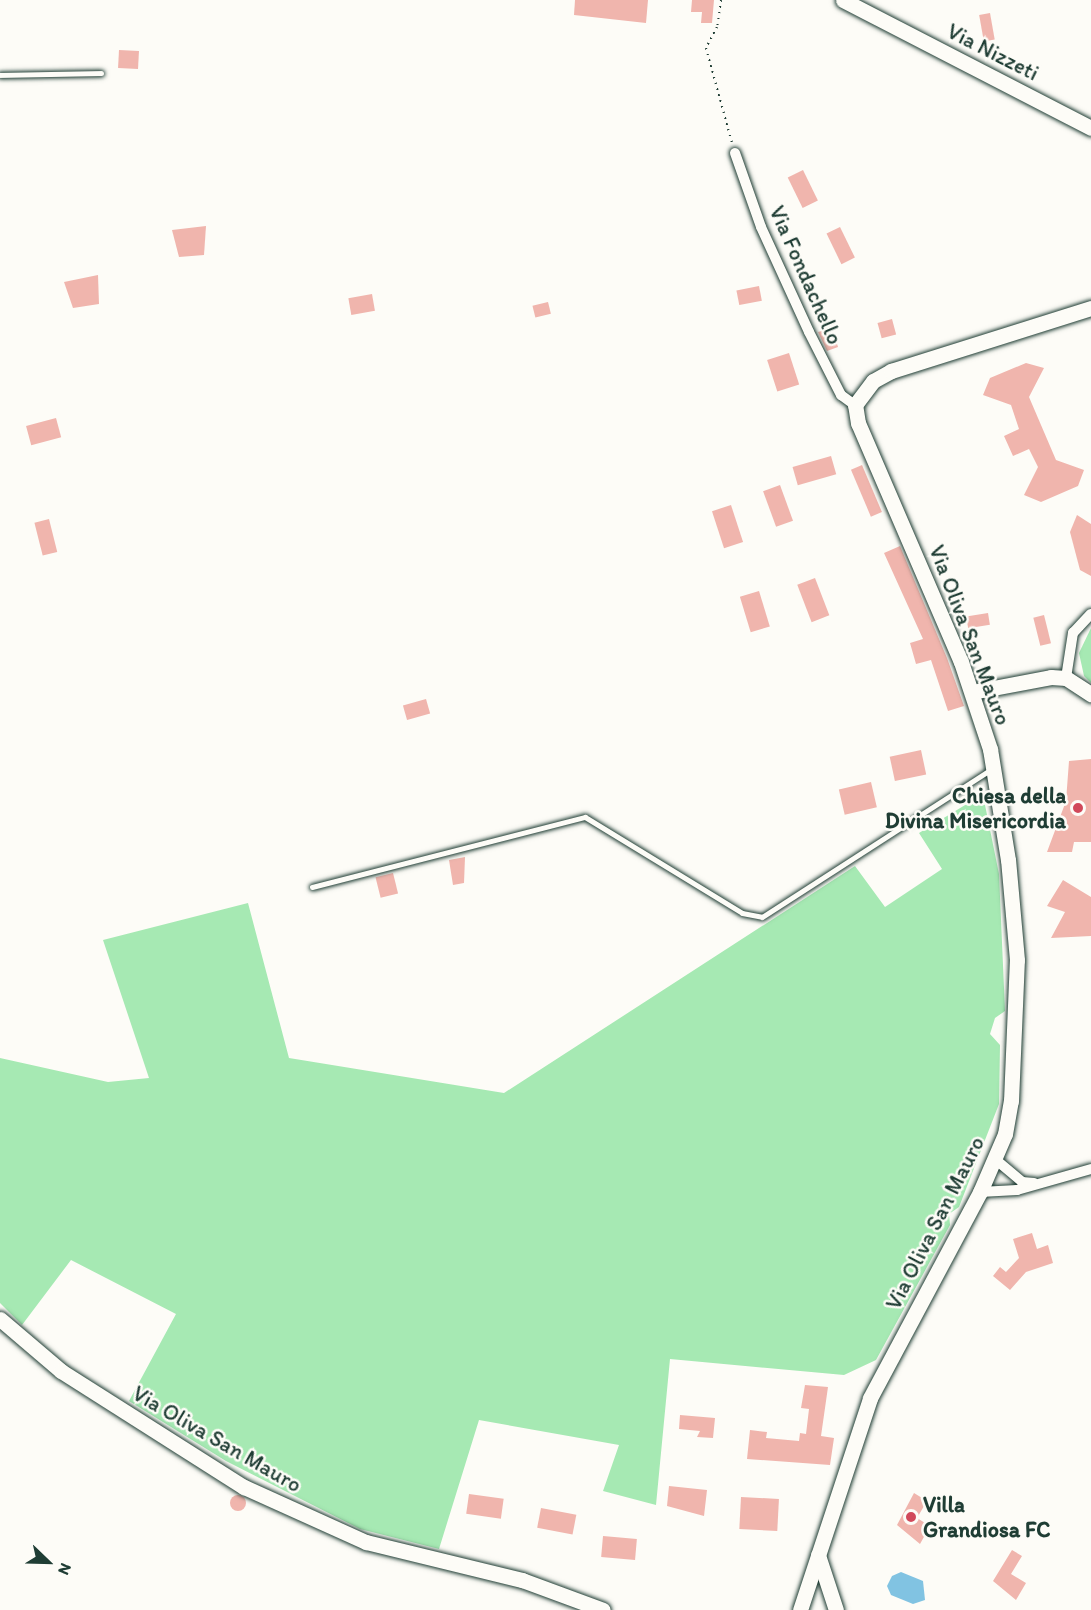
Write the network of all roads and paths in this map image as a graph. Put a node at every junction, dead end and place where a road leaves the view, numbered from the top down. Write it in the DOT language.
graph roads {
  1 [pos="721,0"];
  2 [pos="843,0"];
  3 [pos="100,73"];
  4 [pos="0,75"];
  5 [pos="1091,128"];
  6 [pos="735,153"];
  7 [pos="1091,308"];
  8 [pos="855,405"];
  9 [pos="1091,614"];
  10 [pos="1066,678"];
  11 [pos="972,692"];
  12 [pos="1091,694"];
  13 [pos="993,768"];
  14 [pos="312,887"];
  15 [pos="995,1160"];
  16 [pos="1091,1169"];
  17 [pos="1038,1184"];
  18 [pos="980,1192"];
  19 [pos="0,1319"];
  20 [pos="818,1556"];
  21 [pos="603,1610"];
  22 [pos="800,1610"];
  23 [pos="836,1610"];
  1 -- 6 [label="path"];
  2 -- 5 [label="street, Via Nizzeti"];
  3 -- 4 [label="lane"];
  6 -- 8 [label="street, Via Fondachello"];
  7 -- 8 [label="street"];
  8 -- 11 [label="street, Via Oliva San Mauro"];
  9 -- 10 [label="street"];
  10 -- 11 [label="street"];
  10 -- 12 [label="street"];
  11 -- 13 [label="street, Via Oliva San Mauro"];
  13 -- 14 [label="lane"];
  13 -- 15 [label="street, Via Oliva San Mauro"];
  15 -- 17 [label="street"];
  15 -- 18 [label="street, Via Oliva San Mauro"];
  16 -- 17 [label="street"];
  17 -- 18 [label="street"];
  18 -- 20 [label="street, Via Oliva San Mauro"];
  19 -- 21 [label="street, Via Oliva San Mauro"];
  20 -- 22 [label="street, Via Oliva San Mauro"];
  20 -- 23 [label="street"];
}
